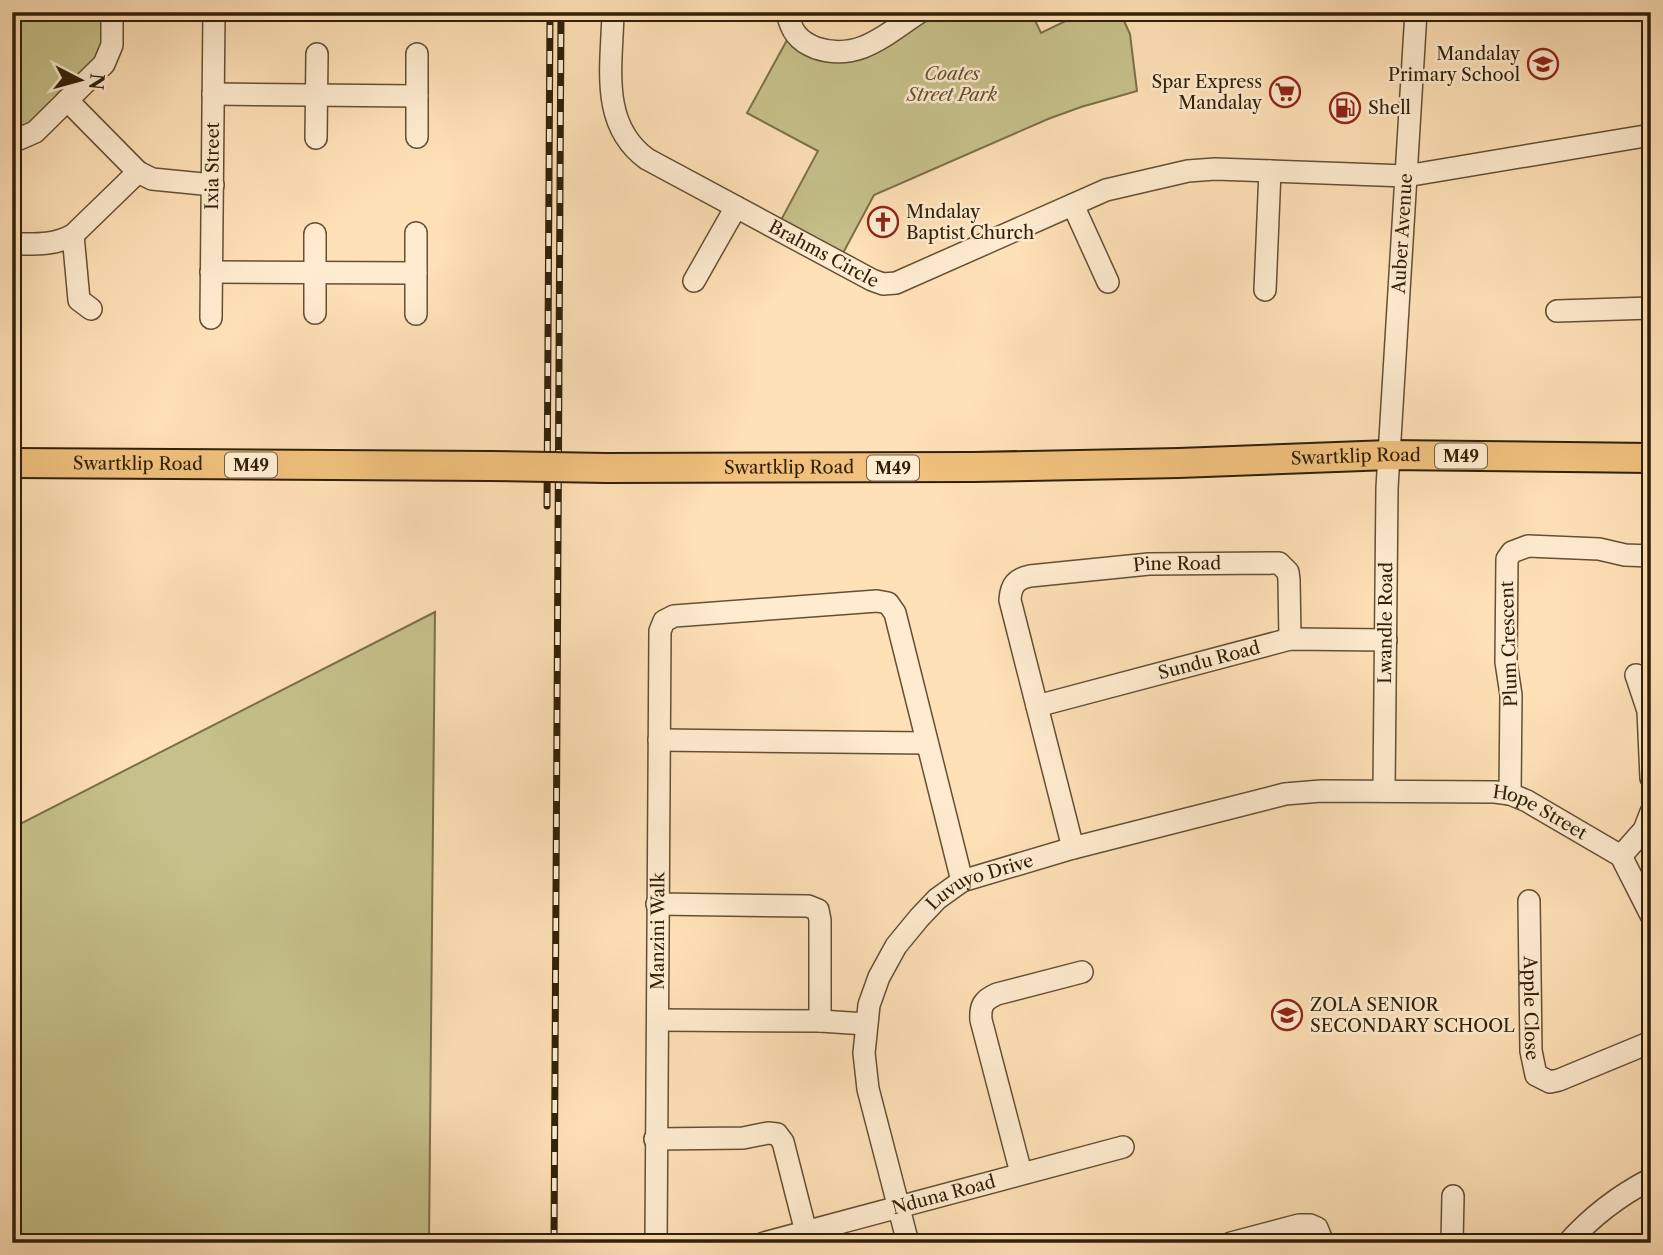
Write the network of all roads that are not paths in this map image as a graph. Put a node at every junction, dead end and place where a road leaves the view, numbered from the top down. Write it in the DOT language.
graph roads {
  1 [pos="112,12"];
  2 [pos="214,12"];
  3 [pos="613,12"];
  4 [pos="787,12"];
  5 [pos="920,12"];
  6 [pos="1416,12"];
  7 [pos="317,54"];
  8 [pos="417,54"];
  9 [pos="214,94"];
  10 [pos="316,95"];
  11 [pos="417,96"];
  12 [pos="67,100"];
  13 [pos="1651,135"];
  14 [pos="417,137"];
  15 [pos="316,138"];
  16 [pos="12,142"];
  17 [pos="1269,171"];
  18 [pos="138,172"];
  19 [pos="1406,176"];
  20 [pos="213,185"];
  21 [pos="1073,205"];
  22 [pos="736,207"];
  23 [pos="416,233"];
  24 [pos="315,234"];
  25 [pos="73,235"];
  26 [pos="12,244"];
  27 [pos="211,272"];
  28 [pos="315,272"];
  29 [pos="416,273"];
  30 [pos="694,281"];
  31 [pos="1108,282"];
  32 [pos="1265,290"];
  33 [pos="1651,308"];
  34 [pos="91,309"];
  35 [pos="1557,311"];
  36 [pos="315,313"];
  37 [pos="416,314"];
  38 [pos="211,317"];
  39 [pos="1389,455"];
  40 [pos="1651,458"];
  41 [pos="12,463"];
  42 [pos="1651,556"];
  43 [pos="1290,639"];
  44 [pos="1386,640"];
  45 [pos="1636,675"];
  46 [pos="1037,706"];
  47 [pos="659,740"];
  48 [pos="927,743"];
  49 [pos="1651,778"];
  50 [pos="1384,791"];
  51 [pos="1510,794"];
  52 [pos="1651,812"];
  53 [pos="1073,848"];
  54 [pos="1621,856"];
  55 [pos="962,881"];
  56 [pos="1529,901"];
  57 [pos="657,904"];
  58 [pos="1651,915"];
  59 [pos="1082,972"];
  60 [pos="658,1020"];
  61 [pos="821,1021"];
  62 [pos="866,1024"];
  63 [pos="1651,1042"];
  64 [pos="655,1139"];
  65 [pos="1123,1147"];
  66 [pos="1021,1173"];
  67 [pos="1651,1179"];
  68 [pos="1453,1196"];
  69 [pos="899,1208"];
  70 [pos="806,1232"];
  71 [pos="1320,1236"];
  72 [pos="656,1243"];
  73 [pos="764,1243"];
  74 [pos="908,1243"];
  75 [pos="1231,1243"];
  76 [pos="1452,1243"];
  77 [pos="1567,1243"];
  1 -- 12 [label="street"];
  2 -- 9 [label="street, Ixia Street"];
  3 -- 22 [label="street, Brahms Circle"];
  4 -- 5 [label="street"];
  6 -- 19 [label="street, Auber Avenue"];
  7 -- 10 [label="street"];
  8 -- 11 [label="street"];
  9 -- 10 [label="street"];
  9 -- 20 [label="street, Ixia Street"];
  10 -- 11 [label="street"];
  10 -- 15 [label="street"];
  11 -- 14 [label="street"];
  12 -- 16 [label="street"];
  12 -- 18 [label="street"];
  13 -- 19 [label="street, Brahms Circle"];
  17 -- 19 [label="street, Brahms Circle"];
  17 -- 21 [label="street, Brahms Circle"];
  17 -- 32 [label="street"];
  18 -- 20 [label="street"];
  18 -- 25 [label="street"];
  19 -- 39 [label="street, Auber Avenue"];
  20 -- 27 [label="street, Ixia Street"];
  21 -- 22 [label="street, Brahms Circle"];
  21 -- 31 [label="street"];
  22 -- 30 [label="street"];
  23 -- 29 [label="street"];
  24 -- 28 [label="street"];
  25 -- 26 [label="street"];
  25 -- 34 [label="street"];
  27 -- 28 [label="street"];
  27 -- 38 [label="street, Ixia Street"];
  28 -- 29 [label="street"];
  28 -- 36 [label="street"];
  29 -- 37 [label="street"];
  33 -- 35 [label="street"];
  39 -- 40 [label="main road, Swartklip Road / M49"];
  39 -- 41 [label="main road, Swartklip Road / M49, bridge"];
  39 -- 44 [label="street, Lwandle Road"];
  42 -- 51 [label="street, Plum Crescent"];
  43 -- 44 [label="street, Sundu Road"];
  43 -- 46 [label="street, Sundu Road"];
  43 -- 46 [label="street, Pine Road"];
  44 -- 50 [label="street, Lwandle Road"];
  45 -- 49 [label="street"];
  46 -- 53 [label="street"];
  47 -- 48 [label="street"];
  47 -- 48 [label="street, Manzini Walk"];
  47 -- 57 [label="street, Manzini Walk"];
  48 -- 55 [label="street"];
  50 -- 51 [label="street, Hope Street"];
  50 -- 53 [label="street, Luvuyo Drive"];
  51 -- 54 [label="street, Hope Street"];
  52 -- 54 [label="street"];
  53 -- 55 [label="street, Luvuyo Drive"];
  54 -- 58 [label="street"];
  55 -- 62 [label="street, Luvuyo Drive"];
  56 -- 63 [label="street, Apple Close"];
  57 -- 60 [label="street, Manzini Walk"];
  57 -- 61 [label="street"];
  59 -- 66 [label="street"];
  60 -- 61 [label="street"];
  60 -- 64 [label="street, Manzini Walk"];
  61 -- 62 [label="street"];
  62 -- 69 [label="street, Luvuyo Drive"];
  64 -- 70 [label="street"];
  64 -- 72 [label="street, Manzini Walk"];
  65 -- 66 [label="street, Nduna Road"];
  66 -- 69 [label="street, Nduna Road"];
  67 -- 77 [label="street"];
  68 -- 76 [label="street"];
  69 -- 70 [label="street, Nduna Road"];
  69 -- 74 [label="street, Luvuyo Drive"];
  70 -- 73 [label="street, Nduna Road"];
  71 -- 75 [label="street"];
}
